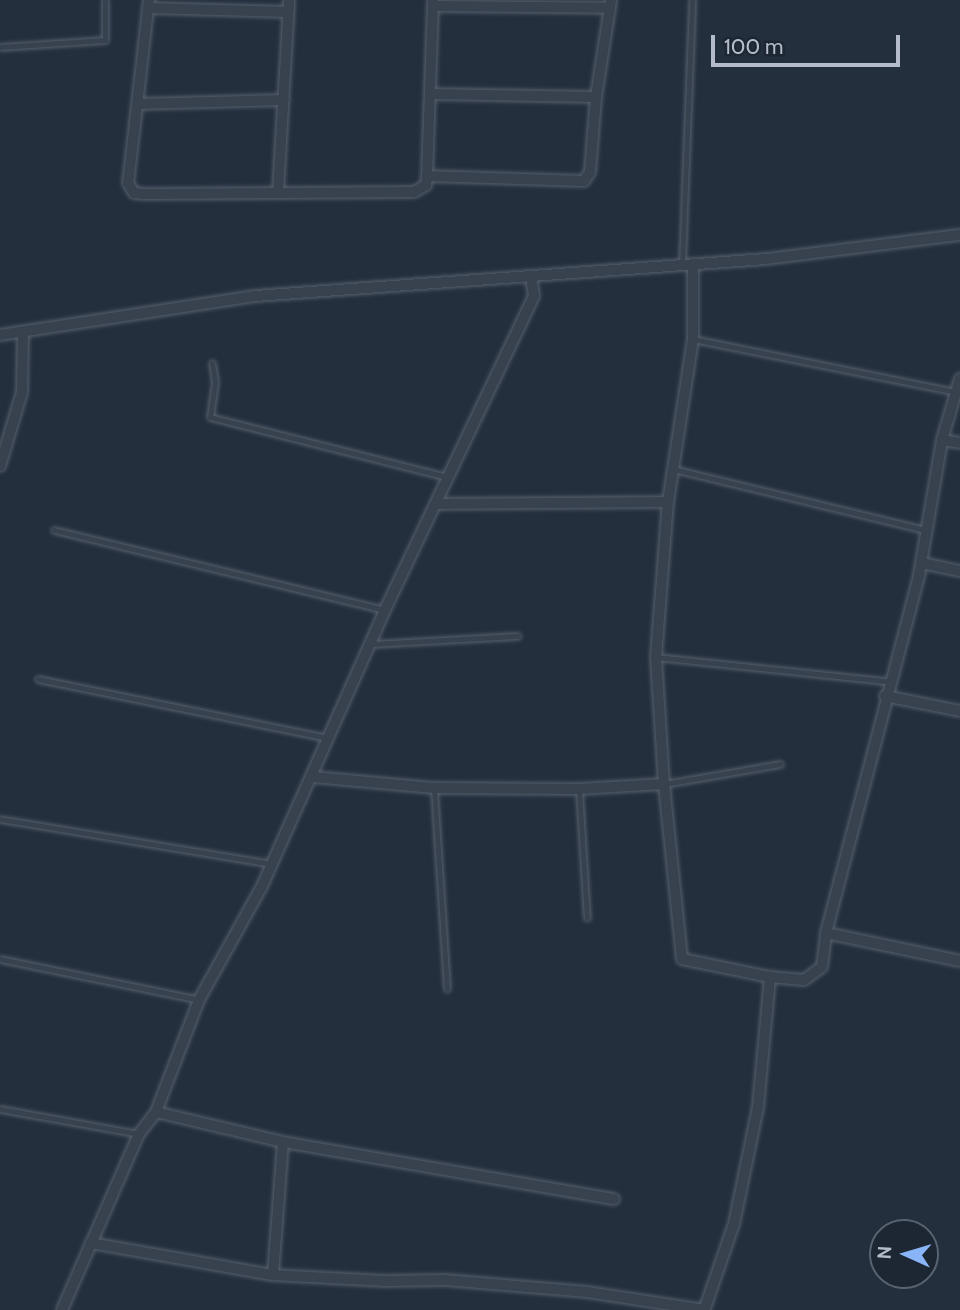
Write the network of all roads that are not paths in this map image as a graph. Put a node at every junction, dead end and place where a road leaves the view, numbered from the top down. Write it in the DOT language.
graph roads {
  1 [pos="105,0"];
  2 [pos="692,0"];
  3 [pos="433,3"];
  4 [pos="149,4"];
  5 [pos="611,4"];
  6 [pos="289,6"];
  7 [pos="0,47"];
  8 [pos="430,94"];
  9 [pos="596,97"];
  10 [pos="284,100"];
  11 [pos="138,104"];
  12 [pos="427,176"];
  13 [pos="278,193"];
  14 [pos="960,235"];
  15 [pos="687,265"];
  16 [pos="531,277"];
  17 [pos="23,332"];
  18 [pos="0,335"];
  19 [pos="693,339"];
  20 [pos="212,363"];
  21 [pos="960,379"];
  22 [pos="957,392"];
  23 [pos="942,440"];
  24 [pos="960,443"];
  25 [pos="0,466"];
  26 [pos="673,469"];
  27 [pos="447,477"];
  28 [pos="668,502"];
  29 [pos="436,504"];
  30 [pos="54,530"];
  31 [pos="927,530"];
  32 [pos="922,563"];
  33 [pos="960,571"];
  34 [pos="385,610"];
  35 [pos="518,636"];
  36 [pos="370,644"];
  37 [pos="656,657"];
  38 [pos="38,679"];
  39 [pos="892,682"];
  40 [pos="885,696"];
  41 [pos="960,711"];
  42 [pos="329,737"];
  43 [pos="780,765"];
  44 [pos="313,777"];
  45 [pos="664,784"];
  46 [pos="434,788"];
  47 [pos="579,789"];
  48 [pos="0,819"];
  49 [pos="271,864"];
  50 [pos="587,918"];
  51 [pos="825,933"];
  52 [pos="0,958"];
  53 [pos="960,961"];
  54 [pos="770,977"];
  55 [pos="447,989"];
  56 [pos="200,1000"];
  57 [pos="0,1110"];
  58 [pos="156,1112"];
  59 [pos="139,1134"];
  60 [pos="282,1142"];
  61 [pos="614,1199"];
  62 [pos="91,1243"];
  63 [pos="273,1275"];
  64 [pos="705,1309"];
  65 [pos="62,1310"];
  1 -- 7 [label="lane"];
  2 -- 15 [label="lane"];
  3 -- 5 [label="street"];
  3 -- 8 [label="street"];
  4 -- 6 [label="street"];
  4 -- 11 [label="street"];
  5 -- 9 [label="street"];
  6 -- 10 [label="street"];
  8 -- 9 [label="street"];
  8 -- 12 [label="street"];
  9 -- 12 [label="street"];
  10 -- 11 [label="street"];
  10 -- 13 [label="street"];
  11 -- 13 [label="street"];
  12 -- 13 [label="street"];
  14 -- 15 [label="street"];
  15 -- 16 [label="street"];
  15 -- 19 [label="street"];
  16 -- 17 [label="street"];
  16 -- 27 [label="street"];
  17 -- 18 [label="street"];
  17 -- 25 [label="street"];
  19 -- 22 [label="lane"];
  19 -- 26 [label="street"];
  20 -- 27 [label="lane"];
  21 -- 22 [label="street"];
  22 -- 23 [label="street"];
  23 -- 24 [label="street"];
  23 -- 31 [label="street"];
  26 -- 28 [label="street"];
  26 -- 31 [label="lane"];
  27 -- 29 [label="street"];
  28 -- 29 [label="street"];
  28 -- 37 [label="street"];
  29 -- 34 [label="street"];
  30 -- 34 [label="lane"];
  31 -- 32 [label="street"];
  32 -- 33 [label="street"];
  32 -- 39 [label="street"];
  34 -- 36 [label="street"];
  35 -- 36 [label="lane"];
  36 -- 42 [label="street"];
  37 -- 39 [label="lane"];
  37 -- 45 [label="street"];
  38 -- 42 [label="lane"];
  39 -- 40 [label="street"];
  40 -- 41 [label="street"];
  40 -- 51 [label="street"];
  42 -- 44 [label="street"];
  43 -- 45 [label="lane"];
  44 -- 46 [label="street"];
  44 -- 49 [label="street"];
  45 -- 47 [label="street"];
  45 -- 54 [label="street"];
  46 -- 47 [label="street"];
  46 -- 55 [label="lane"];
  47 -- 50 [label="lane"];
  48 -- 49 [label="lane"];
  49 -- 56 [label="street"];
  51 -- 53 [label="street"];
  51 -- 54 [label="street"];
  52 -- 56 [label="lane"];
  54 -- 64 [label="street"];
  56 -- 58 [label="street"];
  57 -- 59 [label="lane"];
  58 -- 59 [label="street"];
  58 -- 60 [label="street"];
  59 -- 62 [label="street"];
  60 -- 61 [label="street"];
  60 -- 63 [label="street"];
  62 -- 63 [label="street"];
  62 -- 65 [label="street"];
  63 -- 64 [label="street"];
}
